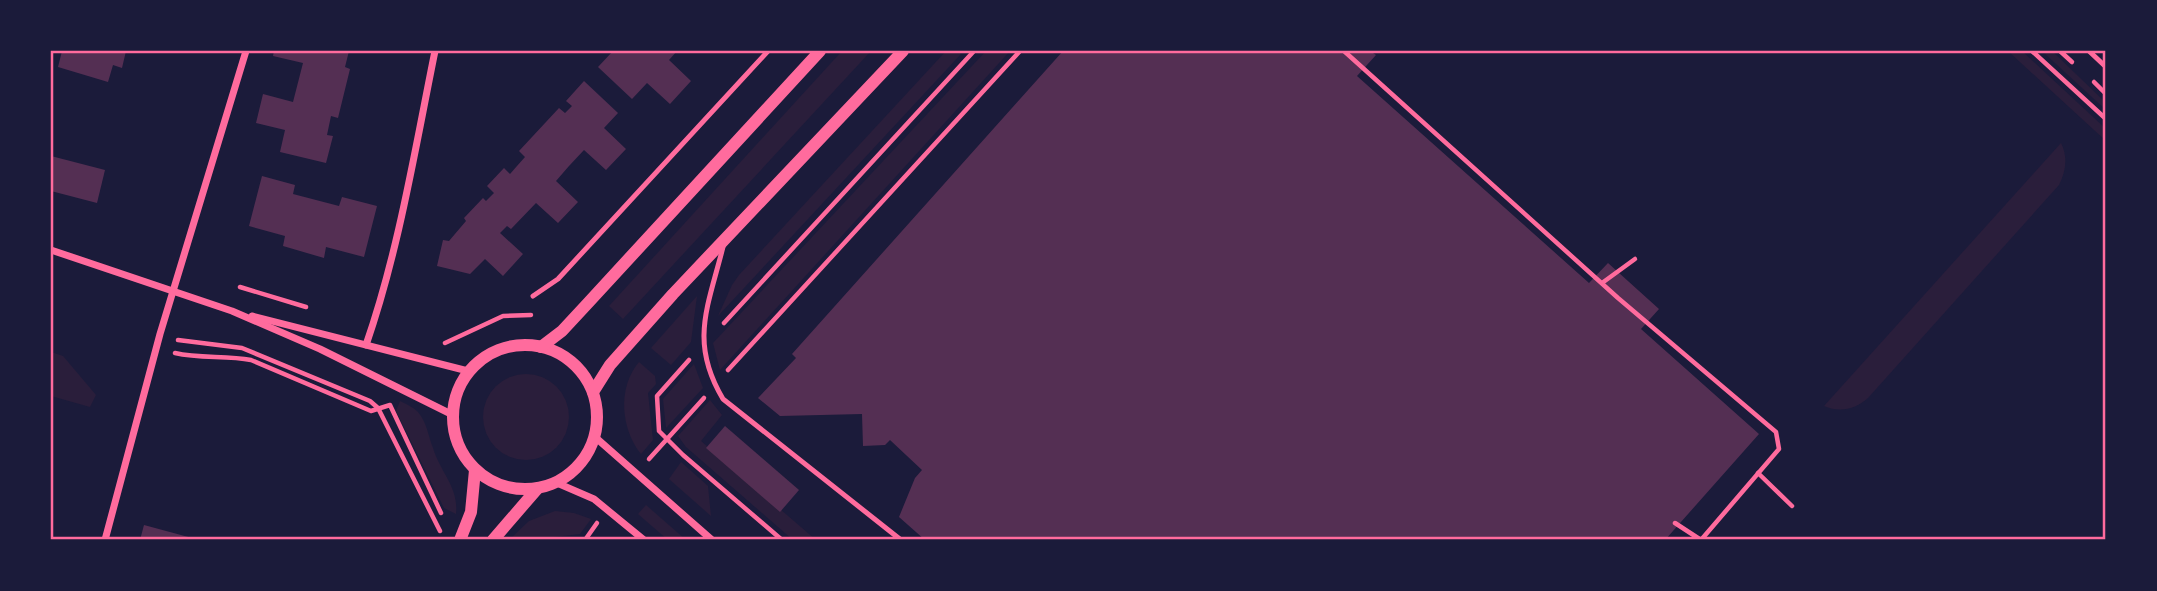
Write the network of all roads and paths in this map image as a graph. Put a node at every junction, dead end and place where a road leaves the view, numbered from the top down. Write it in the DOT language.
graph roads {
  1 [pos="246,51"];
  2 [pos="435,51"];
  3 [pos="768,51"];
  4 [pos="820,51"];
  5 [pos="903,51"];
  6 [pos="974,51"];
  7 [pos="1020,51"];
  8 [pos="1344,51"];
  9 [pos="2032,51"];
  10 [pos="2089,51"];
  11 [pos="2106,67"];
  12 [pos="2106,119"];
  13 [pos="726,235"];
  14 [pos="51,250"];
  15 [pos="1635,259"];
  16 [pos="1602,283"];
  17 [pos="240,287"];
  18 [pos="173,291"];
  19 [pos="533,296"];
  20 [pos="232,311"];
  21 [pos="319,311"];
  22 [pos="539,316"];
  23 [pos="160,334"];
  24 [pos="366,345"];
  25 [pos="438,345"];
  26 [pos="703,346"];
  27 [pos="541,347"];
  28 [pos="157,349"];
  29 [pos="468,371"];
  30 [pos="715,385"];
  31 [pos="593,392"];
  32 [pos="379,408"];
  33 [pos="453,415"];
  34 [pos="595,438"];
  35 [pos="668,440"];
  36 [pos="475,470"];
  37 [pos="635,473"];
  38 [pos="1758,473"];
  39 [pos="557,483"];
  40 [pos="537,489"];
  41 [pos="1792,506"];
  42 [pos="607,508"];
  43 [pos="441,513"];
  44 [pos="1675,523"];
  45 [pos="454,538"];
  46 [pos="105,540"];
  47 [pos="493,540"];
  48 [pos="585,540"];
  49 [pos="644,540"];
  50 [pos="712,540"];
  51 [pos="782,540"];
  52 [pos="901,540"];
  1 -- 18 [label="street"];
  2 -- 24 [label="street"];
  3 -- 19 [label="lane"];
  4 -- 27 [label="street"];
  5 -- 13 [label="street"];
  6 -- 26 [label="path"];
  7 -- 30 [label="path"];
  8 -- 16 [label="path"];
  9 -- 12 [label="path"];
  10 -- 11 [label="lane"];
  13 -- 26 [label="lane"];
  13 -- 31 [label="street"];
  14 -- 18 [label="street"];
  15 -- 16 [label="path"];
  16 -- 38 [label="path"];
  17 -- 21 [label="path"];
  18 -- 20 [label="street"];
  18 -- 23 [label="street"];
  20 -- 24 [label="street"];
  20 -- 33 [label="street"];
  22 -- 25 [label="path"];
  23 -- 28 [label="street"];
  23 -- 32 [label="path"];
  24 -- 29 [label="street"];
  26 -- 30 [label="lane"];
  26 -- 35 [label="path"];
  27 -- 29 [label="street"];
  27 -- 31 [label="street"];
  28 -- 32 [label="path"];
  28 -- 46 [label="street"];
  29 -- 33 [label="street"];
  30 -- 35 [label="path"];
  30 -- 52 [label="lane"];
  31 -- 34 [label="street"];
  32 -- 43 [label="path"];
  32 -- 45 [label="path"];
  33 -- 36 [label="street"];
  34 -- 37 [label="street"];
  34 -- 39 [label="street"];
  35 -- 37 [label="path"];
  35 -- 51 [label="path"];
  36 -- 40 [label="street"];
  36 -- 45 [label="street"];
  37 -- 50 [label="street"];
  38 -- 41 [label="path"];
  38 -- 44 [label="path"];
  39 -- 40 [label="street"];
  39 -- 42 [label="street"];
  40 -- 47 [label="street"];
  42 -- 48 [label="path"];
  42 -- 49 [label="street"];
}
